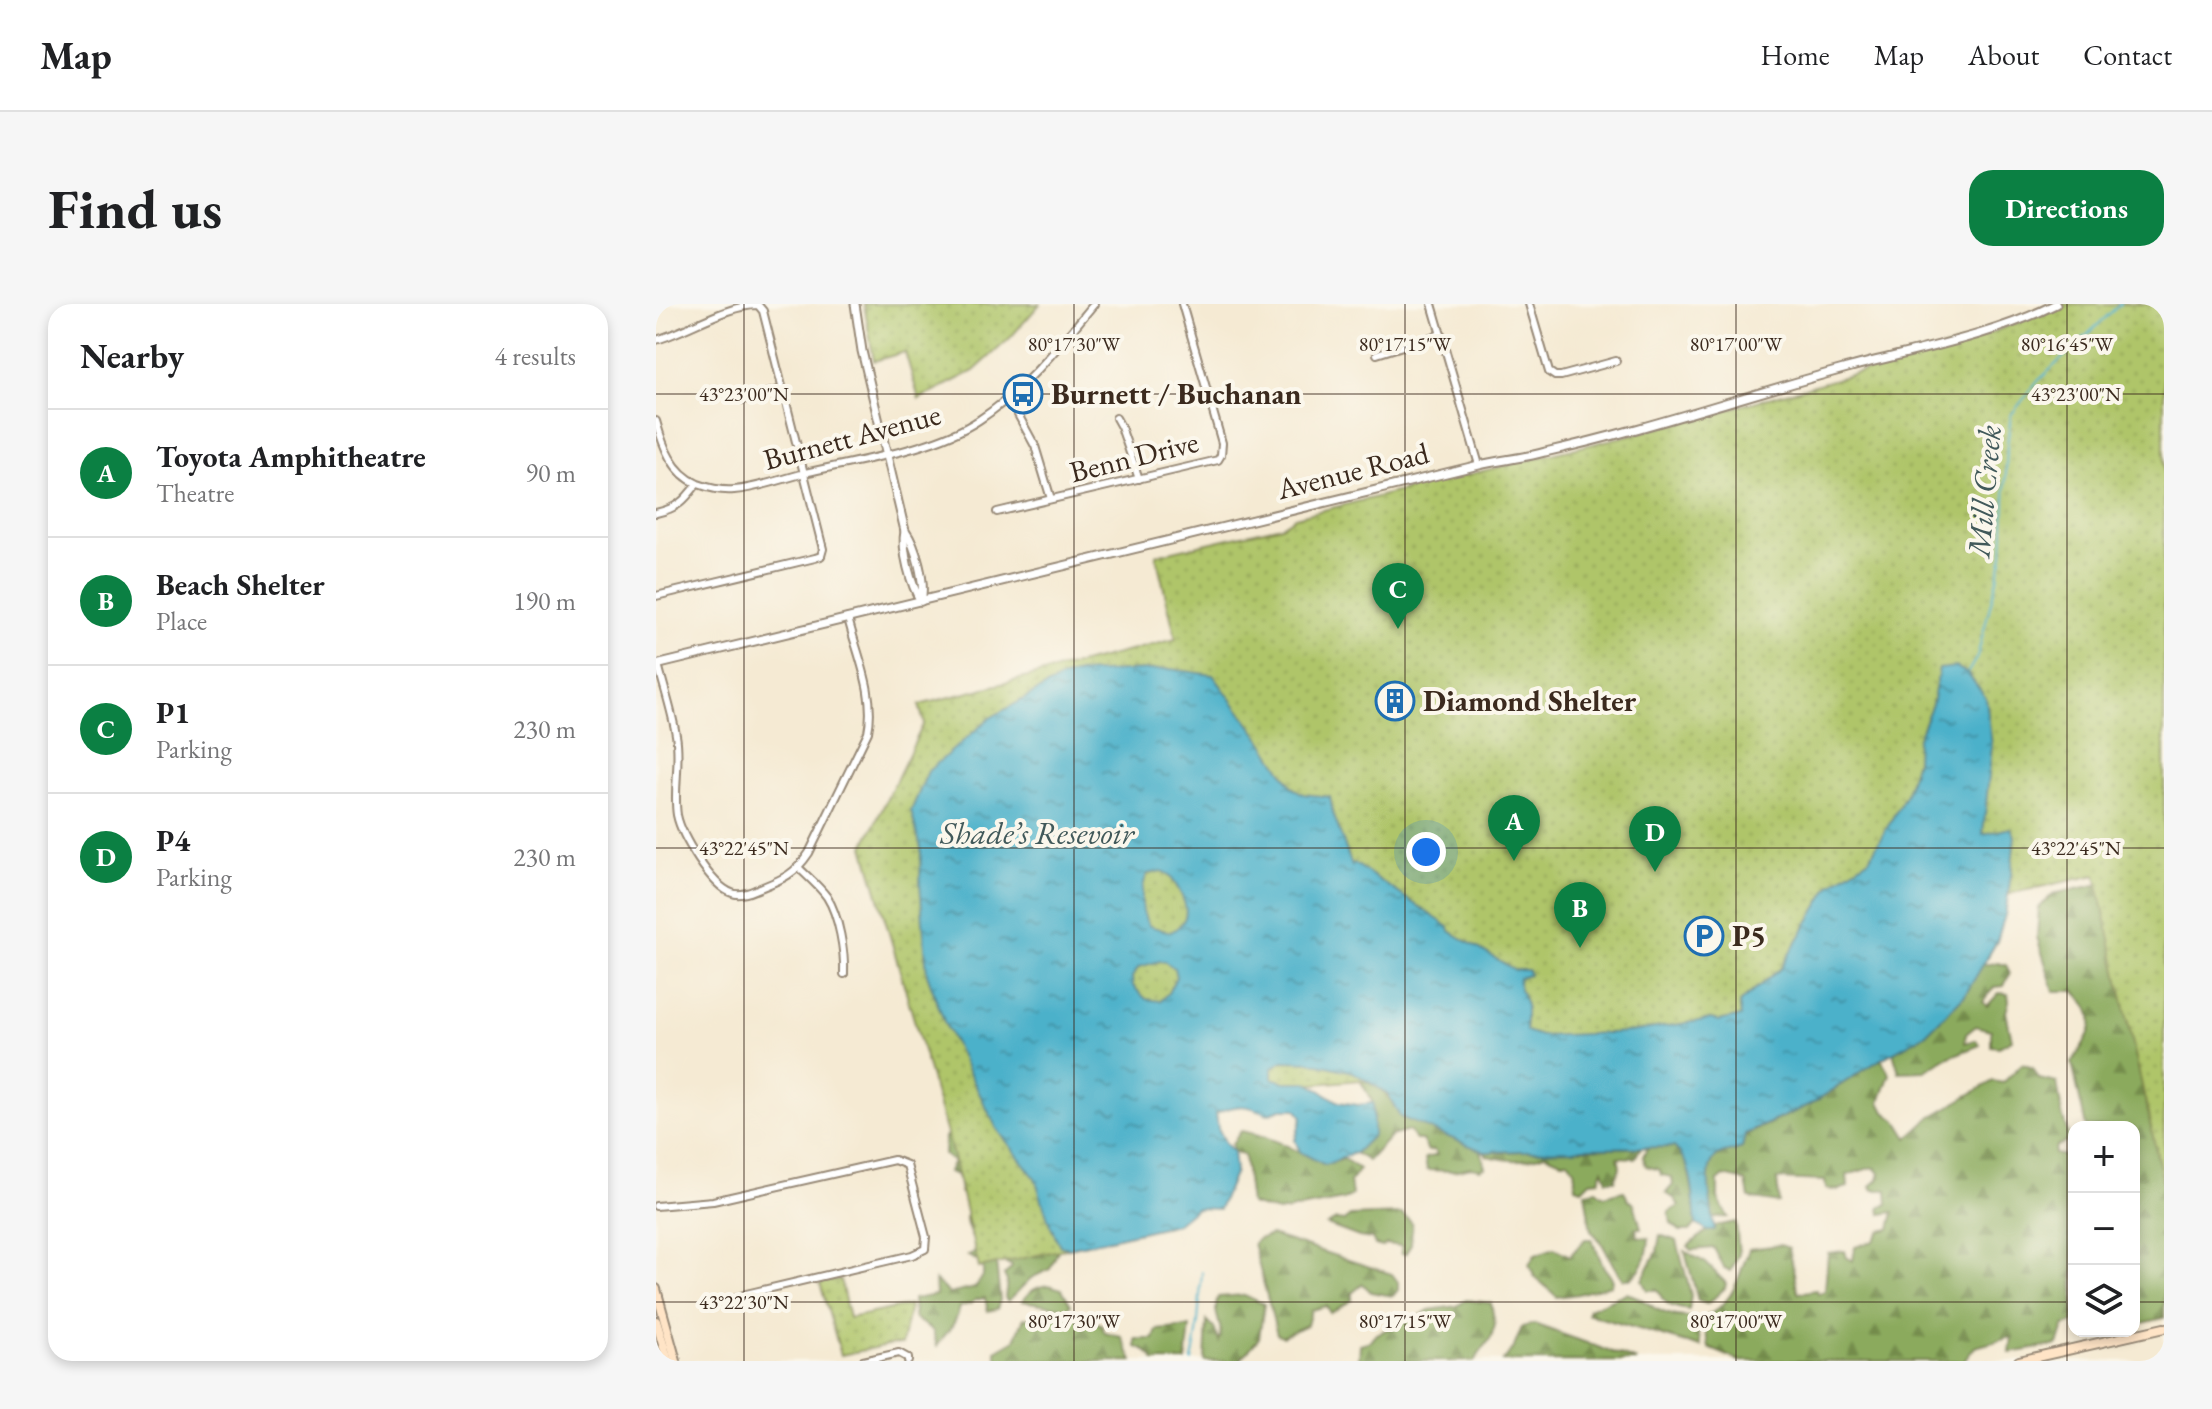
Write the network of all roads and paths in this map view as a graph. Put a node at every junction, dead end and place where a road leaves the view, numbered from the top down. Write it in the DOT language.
graph roads {
  1 [pos="855,304"];
  2 [pos="1094,304"];
  3 [pos="1182,304"];
  4 [pos="1432,304"];
  5 [pos="1529,304"];
  6 [pos="2056,304"];
  7 [pos="1441,334"];
  8 [pos="656,340"];
  9 [pos="1377,354"];
  10 [pos="1616,361"];
  11 [pos="782,389"];
  12 [pos="1009,398"];
  13 [pos="743,400"];
  14 [pos="1116,418"];
  15 [pos="656,421"];
  16 [pos="886,454"];
  17 [pos="1479,465"];
  18 [pos="803,474"];
  19 [pos="1139,479"];
  20 [pos="697,484"];
  21 [pos="1051,499"];
  22 [pos="997,512"];
  23 [pos="656,513"];
  24 [pos="656,596"];
  25 [pos="921,601"];
  26 [pos="848,618"];
  27 [pos="657,664"];
  28 [pos="799,868"];
  29 [pos="844,974"];
  30 [pos="656,1206"];
  31 [pos="656,1289"];
  32 [pos="734,1299"];
  33 [pos="656,1321"];
  34 [pos="2164,1328"];
  35 [pos="659,1345"];
  36 [pos="668,1361"];
  37 [pos="676,1361"];
  38 [pos="863,1361"];
  39 [pos="908,1361"];
  40 [pos="2019,1361"];
  1 -- 16 [label="street"];
  2 -- 12 [label="street, Burnett Avenue"];
  3 -- 19 [label="street, Benn Drive"];
  4 -- 7 [label="street"];
  5 -- 10 [label="street"];
  6 -- 17 [label="street, Avenue Road"];
  7 -- 9 [label="street"];
  7 -- 17 [label="street"];
  8 -- 11 [label="street"];
  11 -- 13 [label="street"];
  11 -- 18 [label="street"];
  12 -- 16 [label="street, Burnett Avenue"];
  12 -- 21 [label="street"];
  14 -- 19 [label="street"];
  15 -- 20 [label="street"];
  16 -- 18 [label="street, Burnett Avenue"];
  16 -- 25 [label="street"];
  17 -- 25 [label="street, Avenue Road"];
  18 -- 20 [label="street, Burnett Avenue"];
  18 -- 24 [label="street"];
  19 -- 21 [label="street, Benn Drive"];
  20 -- 23 [label="street"];
  21 -- 22 [label="street, Benn Drive"];
  25 -- 26 [label="street, Avenue Road"];
  26 -- 27 [label="street, Avenue Road"];
  26 -- 28 [label="street"];
  27 -- 28 [label="street"];
  28 -- 29 [label="street"];
  30 -- 32 [label="street"];
  31 -- 37 [label="main road"];
  33 -- 35 [label="main road"];
  34 -- 40 [label="main road"];
  35 -- 36 [label="main road"];
  38 -- 39 [label="street"];
}
